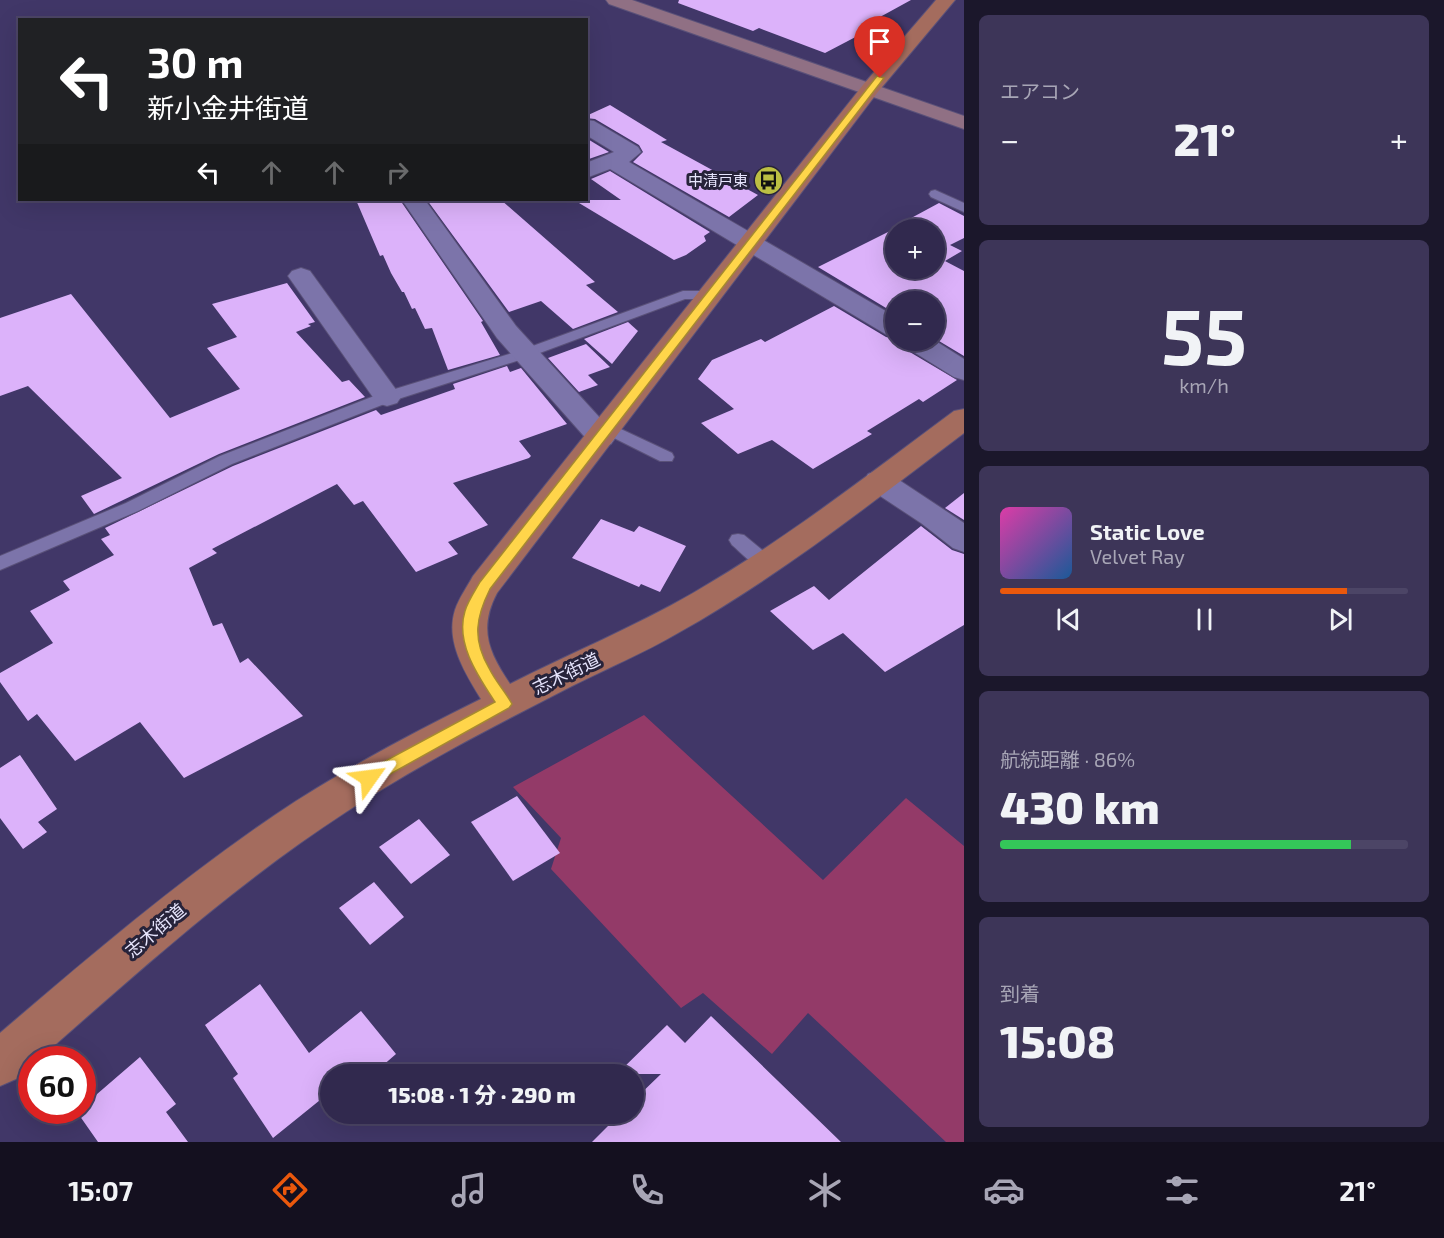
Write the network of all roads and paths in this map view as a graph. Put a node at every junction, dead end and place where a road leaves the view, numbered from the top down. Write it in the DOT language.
graph roads {
  1 [pos="615,0"];
  2 [pos="946,0"];
  3 [pos="870,89"];
  4 [pos="964,123"];
  5 [pos="588,127"];
  6 [pos="612,161"];
  7 [pos="588,170"];
  8 [pos="935,194"];
  9 [pos="414,201"];
  10 [pos="964,208"];
  11 [pos="752,242"];
  12 [pos="301,276"];
  13 [pos="710,295"];
  14 [pos="885,322"];
  15 [pos="932,351"];
  16 [pos="524,354"];
  17 [pos="964,371"];
  18 [pos="387,397"];
  19 [pos="964,418"];
  20 [pos="605,432"];
  21 [pos="666,457"];
  22 [pos="879,481"];
  23 [pos="738,540"];
  24 [pos="964,540"];
  25 [pos="0,563"];
  26 [pos="766,563"];
  27 [pos="504,704"];
  28 [pos="0,1063"];
  1 -- 3 [label="street"];
  2 -- 3 [label="main road"];
  3 -- 4 [label="street"];
  3 -- 11 [label="main road"];
  5 -- 6 [label="street"];
  6 -- 7 [label="street"];
  6 -- 11 [label="street"];
  8 -- 10 [label="lane"];
  9 -- 16 [label="street"];
  11 -- 13 [label="main road"];
  11 -- 14 [label="street"];
  12 -- 18 [label="street"];
  13 -- 16 [label="lane"];
  13 -- 20 [label="main road"];
  15 -- 17 [label="street"];
  16 -- 18 [label="lane"];
  16 -- 20 [label="street"];
  18 -- 25 [label="lane"];
  19 -- 22 [label="main road, 志木街道"];
  20 -- 21 [label="lane"];
  20 -- 27 [label="main road"];
  22 -- 24 [label="street"];
  22 -- 26 [label="main road, 志木街道"];
  23 -- 26 [label="lane"];
  26 -- 27 [label="main road, 志木街道"];
  27 -- 28 [label="main road, 志木街道"];
}
